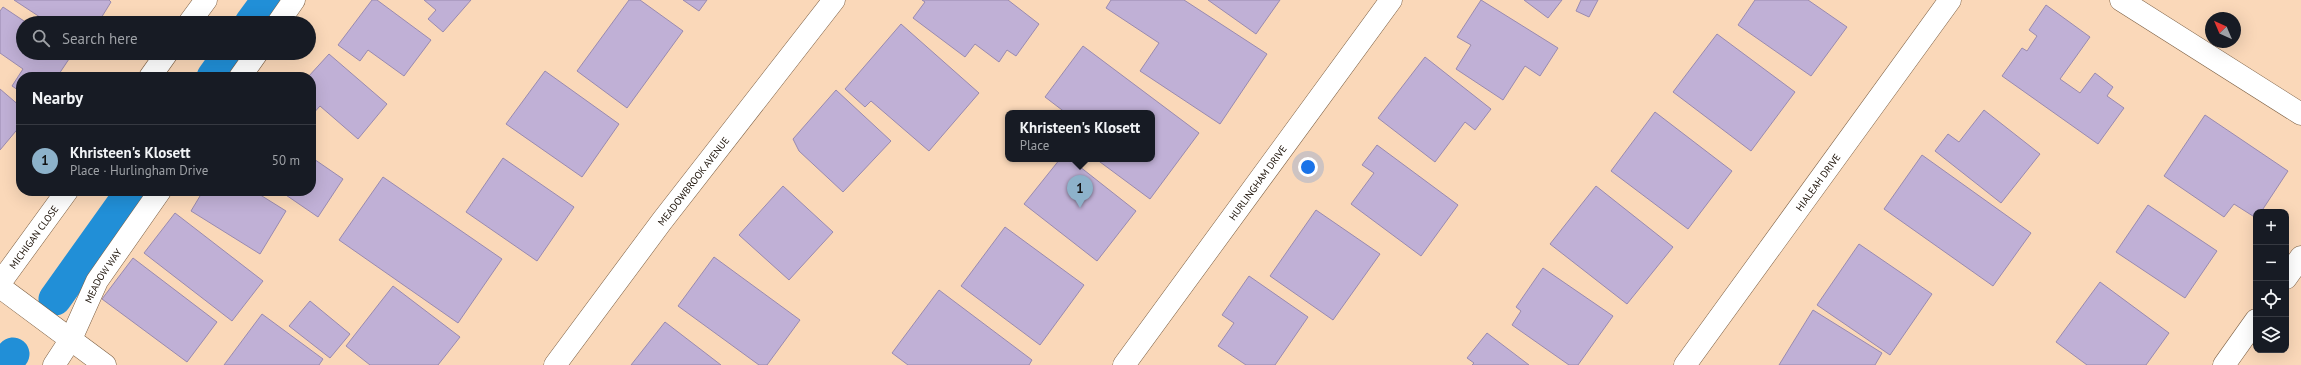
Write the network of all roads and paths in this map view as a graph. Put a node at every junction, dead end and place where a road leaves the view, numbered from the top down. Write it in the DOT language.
graph roads {
  1 [pos="206,0"];
  2 [pos="294,0"];
  3 [pos="834,0"];
  4 [pos="1391,0"];
  5 [pos="1950,0"];
  6 [pos="2121,0"];
  7 [pos="194,16"];
  8 [pos="283,16"];
  9 [pos="162,60"];
  10 [pos="252,60"];
  11 [pos="154,72"];
  12 [pos="244,72"];
  13 [pos="2301,114"];
  14 [pos="63,196"];
  15 [pos="157,196"];
  16 [pos="2301,257"];
  17 [pos="2289,274"];
  18 [pos="0,283"];
  19 [pos="0,287"];
  20 [pos="2253,324"];
  21 [pos="71,339"];
  22 [pos="54,365"];
  23 [pos="105,365"];
  24 [pos="555,365"];
  25 [pos="1124,365"];
  26 [pos="1685,365"];
  27 [pos="2224,365"];
  1 -- 7 [label="street"];
  2 -- 8 [label="street"];
  3 -- 24 [label="street, MEADOWBROOK AVENUE"];
  4 -- 25 [label="street, HURLINGHAM DRIVE"];
  5 -- 26 [label="street, HIALEAH DRIVE"];
  6 -- 13 [label="street"];
  9 -- 11 [label="street"];
  10 -- 12 [label="street"];
  14 -- 18 [label="street, MICHIGAN CLOSE"];
  15 -- 21 [label="street, MEADOW WAY"];
  16 -- 17 [label="street"];
  19 -- 21 [label="street"];
  20 -- 27 [label="street"];
  21 -- 22 [label="street, MEADOW WAY"];
  21 -- 23 [label="street"];
}
